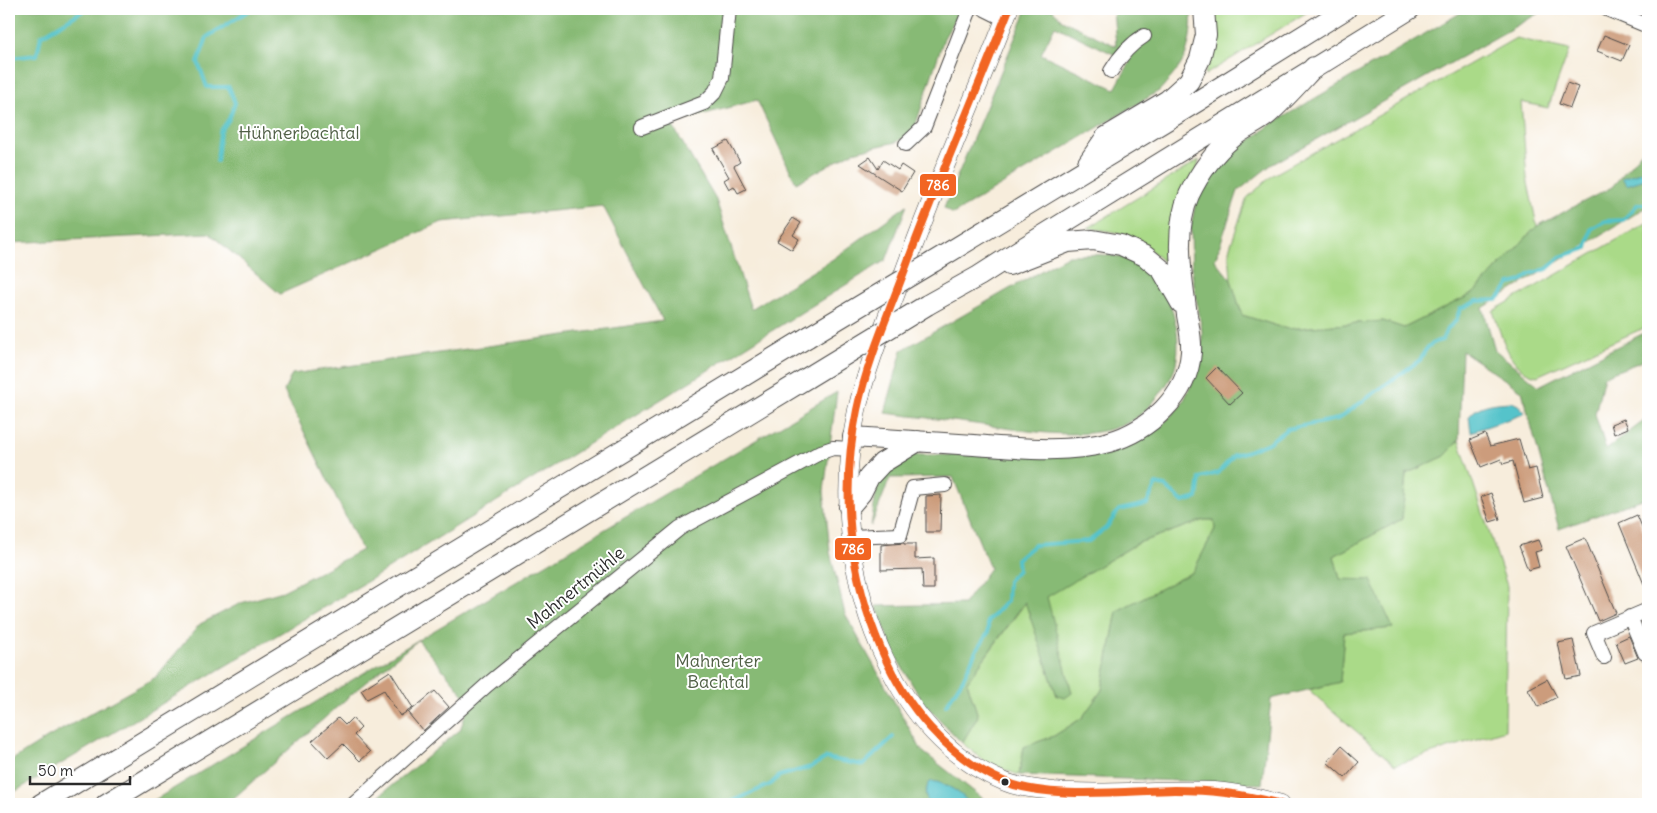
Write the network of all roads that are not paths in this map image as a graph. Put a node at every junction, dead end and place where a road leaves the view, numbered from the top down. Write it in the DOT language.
graph roads {
  1 [pos="730,9"];
  2 [pos="970,9"];
  3 [pos="985,9"];
  4 [pos="1204,9"];
  5 [pos="1346,9"];
  6 [pos="1410,9"];
  7 [pos="1607,9"];
  8 [pos="1007,14"];
  9 [pos="1648,26"];
  10 [pos="1144,36"];
  11 [pos="1314,67"];
  12 [pos="1111,71"];
  13 [pos="642,127"];
  14 [pos="906,144"];
  15 [pos="1082,172"];
  16 [pos="979,276"];
  17 [pos="1187,314"];
  18 [pos="918,441"];
  19 [pos="852,443"];
  20 [pos="944,485"];
  21 [pos="849,507"];
  22 [pos="850,537"];
  23 [pos="1648,610"];
  24 [pos="1630,618"];
  25 [pos="1645,653"];
  26 [pos="1604,657"];
  27 [pos="1069,799"];
  28 [pos="41,804"];
  29 [pos="106,804"];
  30 [pos="354,804"];
  31 [pos="1281,804"];
  1 -- 13 [label="lane"];
  2 -- 14 [label="lane"];
  3 -- 8 [label="lane"];
  4 -- 15 [label="highway"];
  5 -- 15 [label="highway"];
  6 -- 11 [label="highway"];
  7 -- 9 [label="lane"];
  8 -- 19 [label="main road"];
  10 -- 12 [label="lane"];
  11 -- 16 [label="highway"];
  11 -- 17 [label="highway"];
  15 -- 28 [label="highway, bridge"];
  16 -- 17 [label="highway"];
  16 -- 29 [label="highway, bridge"];
  17 -- 18 [label="highway"];
  18 -- 19 [label="highway"];
  18 -- 21 [label="highway"];
  19 -- 21 [label="main road"];
  19 -- 30 [label="lane, Mahnertmühle"];
  20 -- 22 [label="lane"];
  21 -- 22 [label="main road"];
  22 -- 27 [label="main road"];
  23 -- 24 [label="lane"];
  24 -- 25 [label="lane"];
  24 -- 26 [label="lane"];
  27 -- 31 [label="main road"];
}
